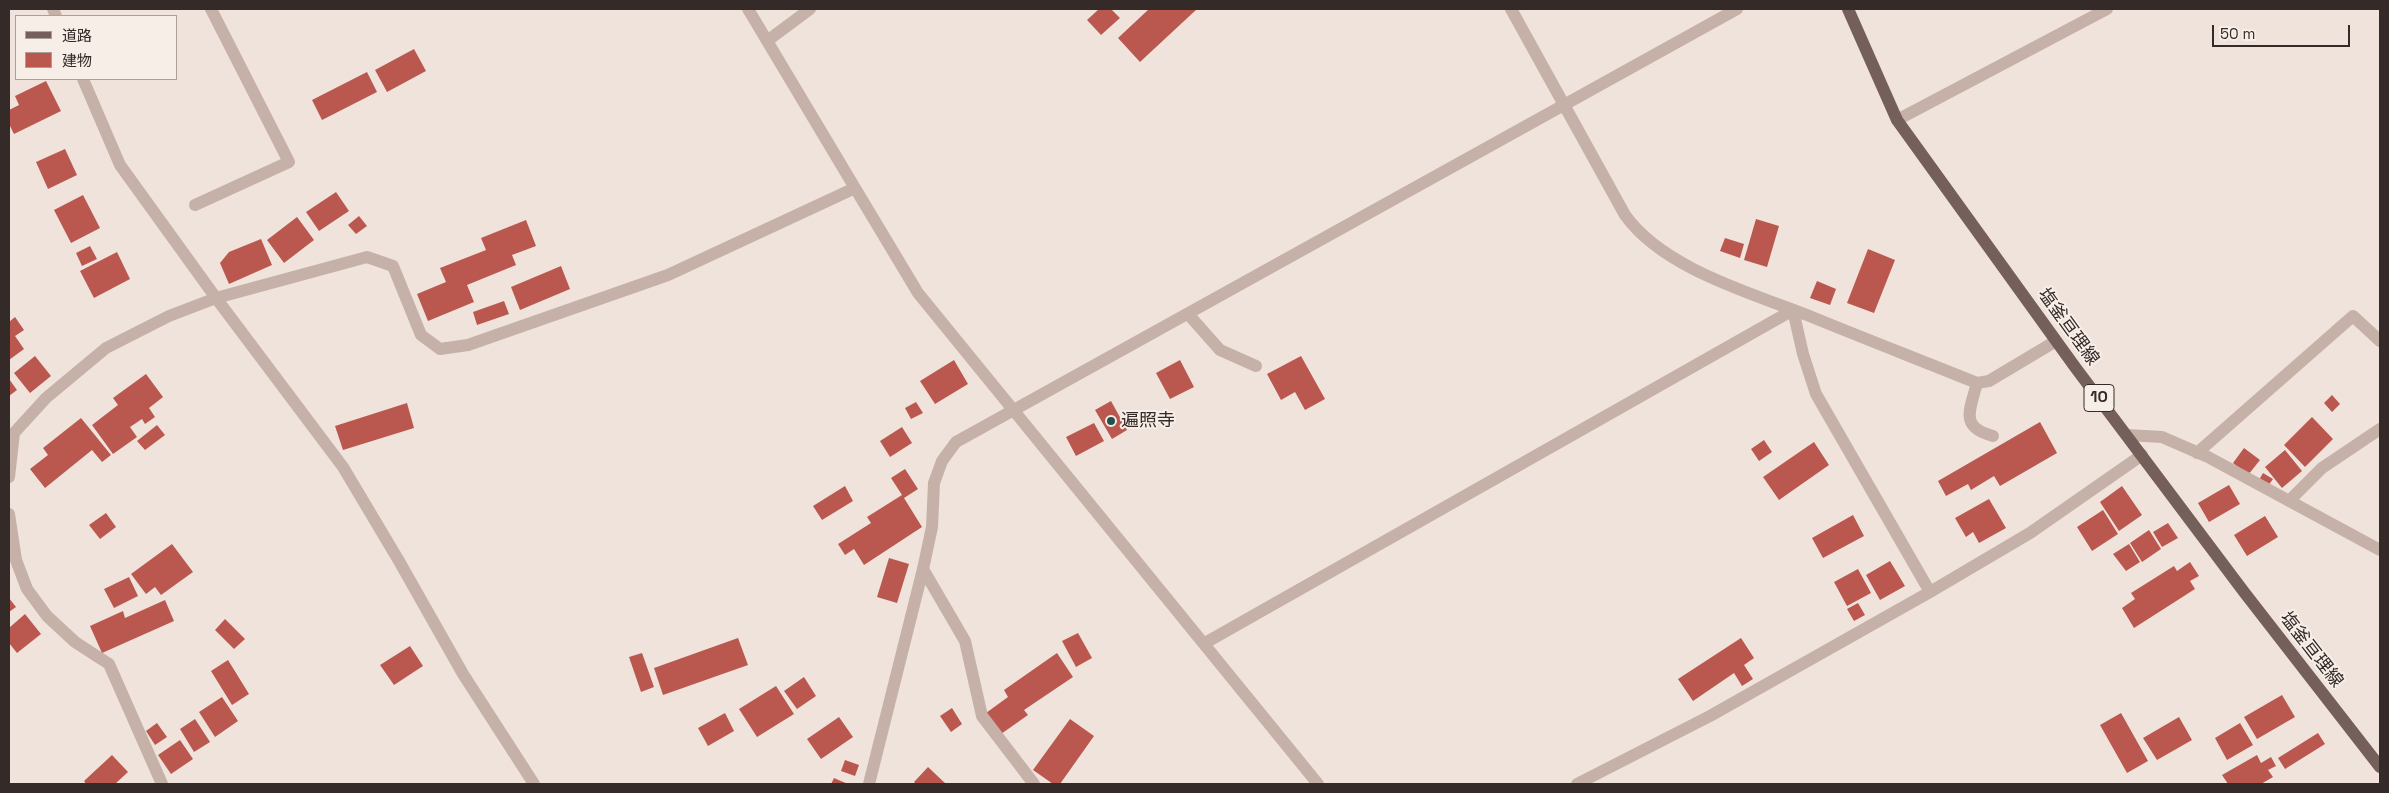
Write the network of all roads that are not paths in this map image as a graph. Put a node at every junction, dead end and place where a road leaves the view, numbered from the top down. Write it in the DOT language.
graph roads {
  1 [pos="211,9"];
  2 [pos="748,9"];
  3 [pos="810,9"];
  4 [pos="1512,9"];
  5 [pos="1737,9"];
  6 [pos="1848,9"];
  7 [pos="2107,9"];
  8 [pos="768,41"];
  9 [pos="83,80"];
  10 [pos="1565,105"];
  11 [pos="1897,120"];
  12 [pos="856,188"];
  13 [pos="194,205"];
  14 [pos="216,298"];
  15 [pos="1793,310"];
  16 [pos="1188,314"];
  17 [pos="2056,341"];
  18 [pos="2380,341"];
  19 [pos="1256,366"];
  20 [pos="1977,383"];
  21 [pos="1014,411"];
  22 [pos="2380,429"];
  23 [pos="2127,435"];
  24 [pos="1993,436"];
  25 [pos="2197,452"];
  26 [pos="2142,455"];
  27 [pos="9,477"];
  28 [pos="2289,501"];
  29 [pos="9,514"];
  30 [pos="2380,550"];
  31 [pos="923,569"];
  32 [pos="1930,592"];
  33 [pos="1205,644"];
  34 [pos="2380,767"];
  35 [pos="162,784"];
  36 [pos="534,784"];
  37 [pos="869,784"];
  38 [pos="1034,784"];
  39 [pos="1318,784"];
  40 [pos="1577,784"];
  1 -- 13 [label="street"];
  2 -- 8 [label="street"];
  3 -- 8 [label="street"];
  4 -- 10 [label="street"];
  5 -- 10 [label="street"];
  6 -- 11 [label="main road, 塩釜亘理線 / 10"];
  7 -- 11 [label="street"];
  8 -- 12 [label="street"];
  9 -- 14 [label="street"];
  10 -- 15 [label="street"];
  10 -- 16 [label="street"];
  11 -- 17 [label="main road, 塩釜亘理線 / 10"];
  12 -- 14 [label="street"];
  12 -- 21 [label="street"];
  14 -- 27 [label="street"];
  14 -- 36 [label="street"];
  15 -- 20 [label="street"];
  15 -- 32 [label="street"];
  15 -- 33 [label="street"];
  16 -- 19 [label="street"];
  16 -- 21 [label="street"];
  17 -- 20 [label="street"];
  17 -- 23 [label="main road, 塩釜亘理線 / 10"];
  18 -- 25 [label="street"];
  20 -- 24 [label="street"];
  21 -- 31 [label="street"];
  21 -- 33 [label="street"];
  22 -- 28 [label="street"];
  23 -- 25 [label="street"];
  23 -- 26 [label="main road, 塩釜亘理線 / 10"];
  25 -- 28 [label="street"];
  26 -- 32 [label="street"];
  26 -- 34 [label="main road, 塩釜亘理線 / 10"];
  28 -- 30 [label="street"];
  29 -- 35 [label="street"];
  31 -- 37 [label="street"];
  31 -- 38 [label="street"];
  32 -- 40 [label="street"];
  33 -- 39 [label="street"];
}
